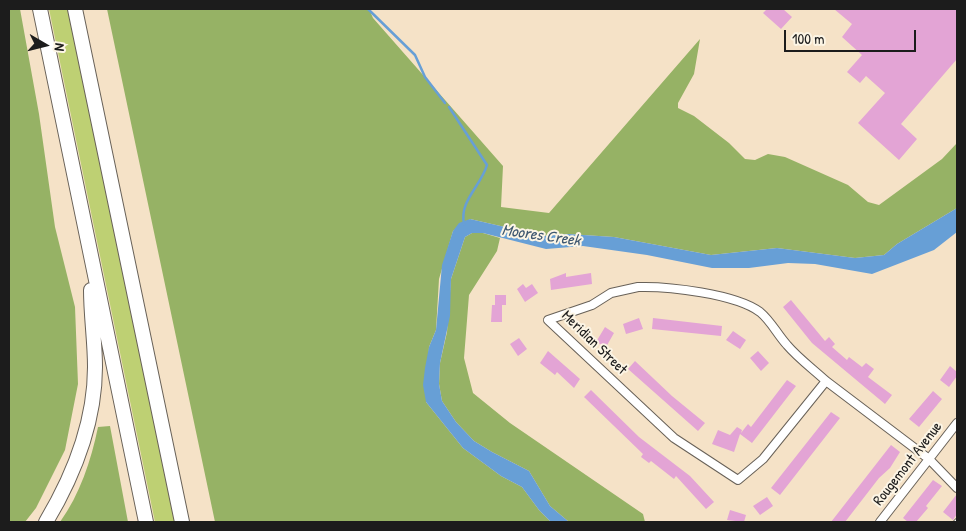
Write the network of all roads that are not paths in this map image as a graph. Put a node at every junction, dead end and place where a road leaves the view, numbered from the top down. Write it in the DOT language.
graph roads {
  1 [pos="40,9"];
  2 [pos="75,9"];
  3 [pos="90,257"];
  4 [pos="826,380"];
  5 [pos="957,423"];
  6 [pos="167,452"];
  7 [pos="929,459"];
  8 [pos="957,488"];
  9 [pos="46,522"];
  10 [pos="146,522"];
  11 [pos="182,522"];
  12 [pos="189,522"];
  13 [pos="880,522"];
  1 -- 3 [label="highway"];
  2 -- 6 [label="highway"];
  3 -- 9 [label="highway"];
  3 -- 10 [label="highway"];
  4 -- 4 [label="street, Meridian Street"];
  4 -- 7 [label="street, Meridian Street"];
  5 -- 7 [label="street, Rougemont Avenue"];
  6 -- 11 [label="highway"];
  6 -- 12 [label="highway"];
  7 -- 8 [label="street, Meridian Street"];
  7 -- 13 [label="street, Rougemont Avenue"];
}
